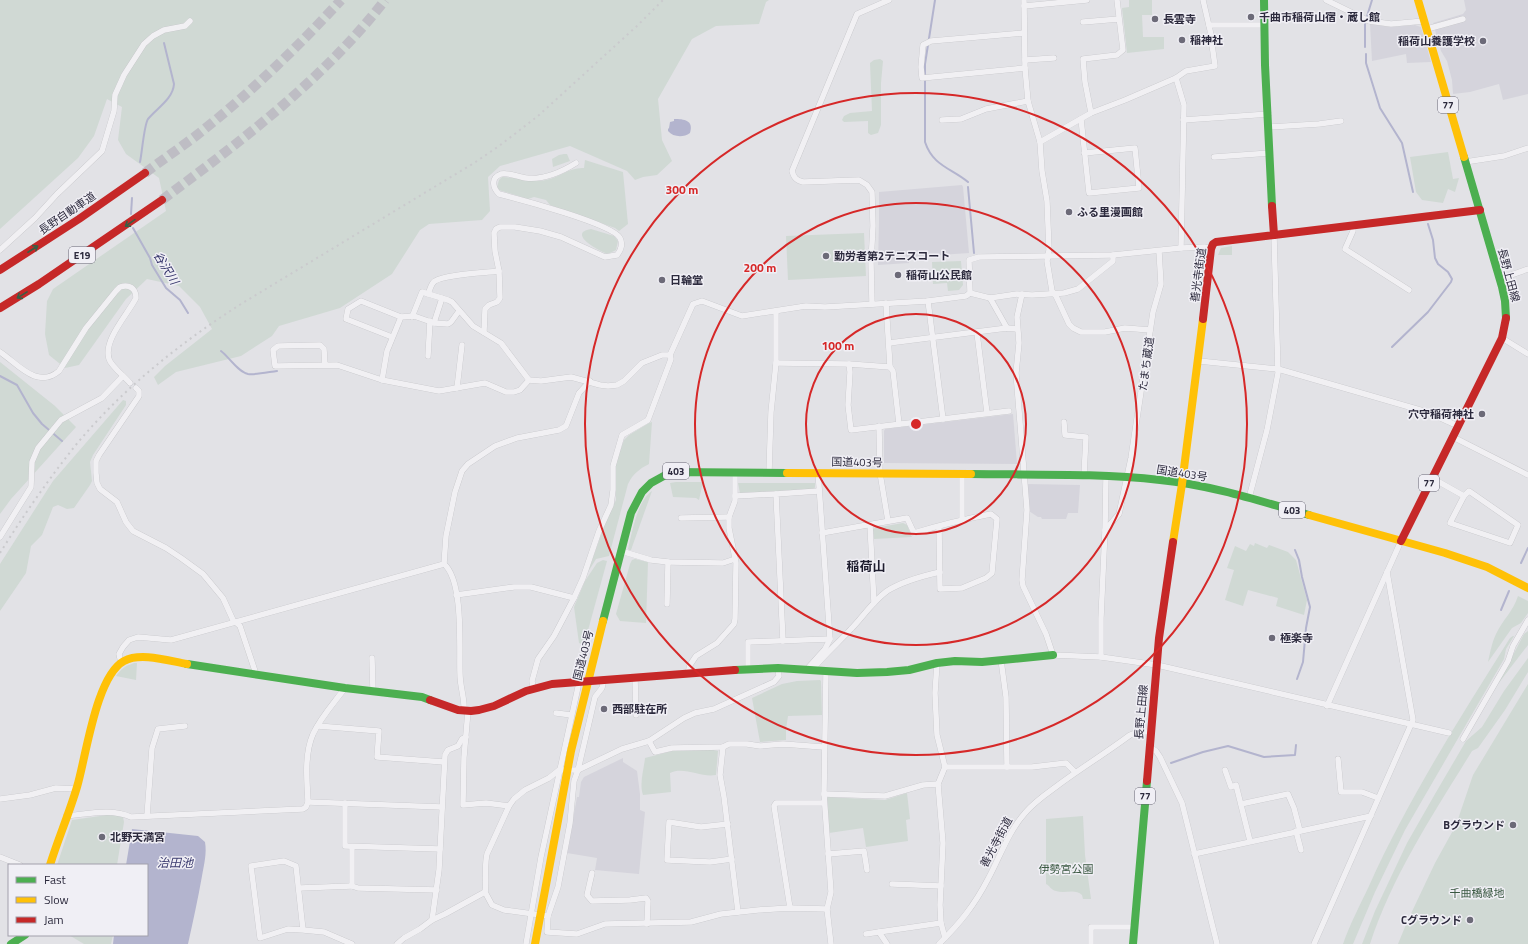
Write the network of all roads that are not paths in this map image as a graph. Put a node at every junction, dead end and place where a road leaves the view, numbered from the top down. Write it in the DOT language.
graph roads {
  1 [pos="889,0"];
  2 [pos="1087,0"];
  3 [pos="1117,0"];
  4 [pos="1203,0"];
  5 [pos="1264,0"];
  6 [pos="1326,0"];
  7 [pos="1418,0"];
  8 [pos="1024,3"];
  9 [pos="1119,19"];
  10 [pos="1463,19"];
  11 [pos="190,22"];
  12 [pos="1082,22"];
  13 [pos="1264,24"];
  14 [pos="1209,25"];
  15 [pos="1425,25"];
  16 [pos="1024,33"];
  17 [pos="1054,58"];
  18 [pos="1025,60"];
  19 [pos="1025,68"];
  20 [pos="1176,78"];
  21 [pos="1028,101"];
  22 [pos="1091,113"];
  23 [pos="1269,114"];
  24 [pos="1081,119"];
  25 [pos="942,120"];
  26 [pos="1183,120"];
  27 [pos="1341,121"];
  28 [pos="1269,126"];
  29 [pos="1040,142"];
  30 [pos="1528,148"];
  31 [pos="1270,152"];
  32 [pos="1084,153"];
  33 [pos="1214,157"];
  34 [pos="1465,162"];
  35 [pos="576,163"];
  36 [pos="145,173"];
  37 [pos="162,200"];
  38 [pos="1480,210"];
  39 [pos="1353,226"];
  40 [pos="1274,235"];
  41 [pos="1181,248"];
  42 [pos="1211,249"];
  43 [pos="0,250"];
  44 [pos="1159,251"];
  45 [pos="1113,254"];
  46 [pos="1048,256"];
  47 [pos="1528,269"];
  48 [pos="0,270"];
  49 [pos="499,271"];
  50 [pos="1500,279"];
  51 [pos="1409,290"];
  52 [pos="970,292"];
  53 [pos="428,294"];
  54 [pos="1022,294"];
  55 [pos="1054,294"];
  56 [pos="442,298"];
  57 [pos="990,298"];
  58 [pos="928,301"];
  59 [pos="886,303"];
  60 [pos="872,304"];
  61 [pos="0,308"];
  62 [pos="459,311"];
  63 [pos="776,311"];
  64 [pos="401,317"];
  65 [pos="412,317"];
  66 [pos="432,322"];
  67 [pos="1007,328"];
  68 [pos="1017,329"];
  69 [pos="1150,330"];
  70 [pos="484,332"];
  71 [pos="977,333"];
  72 [pos="392,337"];
  73 [pos="933,338"];
  74 [pos="1502,338"];
  75 [pos="889,343"];
  76 [pos="462,345"];
  77 [pos="0,352"];
  78 [pos="1528,354"];
  79 [pos="670,355"];
  80 [pos="428,356"];
  81 [pos="1199,361"];
  82 [pos="776,363"];
  83 [pos="849,364"];
  84 [pos="325,365"];
  85 [pos="890,367"];
  86 [pos="1278,369"];
  87 [pos="123,376"];
  88 [pos="382,380"];
  89 [pos="529,380"];
  90 [pos="590,381"];
  91 [pos="130,382"];
  92 [pos="136,388"];
  93 [pos="457,388"];
  94 [pos="1009,411"];
  95 [pos="987,413"];
  96 [pos="943,419"];
  97 [pos="1064,422"];
  98 [pos="899,424"];
  99 [pos="879,426"];
  100 [pos="1458,426"];
  101 [pos="1453,437"];
  102 [pos="735,472"];
  103 [pos="769,472"];
  104 [pos="818,472"];
  105 [pos="880,474"];
  106 [pos="962,474"];
  107 [pos="1024,474"];
  108 [pos="1084,475"];
  109 [pos="1528,475"];
  110 [pos="1106,476"];
  111 [pos="1127,477"];
  112 [pos="1432,478"];
  113 [pos="1182,484"];
  114 [pos="819,491"];
  115 [pos="776,494"];
  116 [pos="735,496"];
  117 [pos="1464,496"];
  118 [pos="1249,498"];
  119 [pos="729,517"];
  120 [pos="681,518"];
  121 [pos="962,519"];
  122 [pos="888,521"];
  123 [pos="870,525"];
  124 [pos="939,526"];
  125 [pos="1105,530"];
  126 [pos="822,533"];
  127 [pos="0,537"];
  128 [pos="1401,541"];
  129 [pos="621,551"];
  130 [pos="735,559"];
  131 [pos="668,562"];
  132 [pos="444,564"];
  133 [pos="940,572"];
  134 [pos="1387,572"];
  135 [pos="1528,588"];
  136 [pos="456,595"];
  137 [pos="574,598"];
  138 [pos="874,603"];
  139 [pos="667,604"];
  140 [pos="1528,620"];
  141 [pos="236,622"];
  142 [pos="830,639"];
  143 [pos="783,641"];
  144 [pos="1052,655"];
  145 [pos="1101,657"];
  146 [pos="372,658"];
  147 [pos="1001,660"];
  148 [pos="121,662"];
  149 [pos="937,663"];
  150 [pos="1156,665"];
  151 [pos="778,668"];
  152 [pos="748,669"];
  153 [pos="809,669"];
  154 [pos="826,671"];
  155 [pos="688,673"];
  156 [pos="256,674"];
  157 [pos="635,677"];
  158 [pos="604,679"];
  159 [pos="587,681"];
  160 [pos="578,687"];
  161 [pos="345,688"];
  162 [pos="533,688"];
  163 [pos="373,691"];
  164 [pos="1327,706"];
  165 [pos="466,711"];
  166 [pos="556,713"];
  167 [pos="571,715"];
  168 [pos="636,716"];
  169 [pos="1411,724"];
  170 [pos="185,726"];
  171 [pos="318,726"];
  172 [pos="1150,732"];
  173 [pos="1449,733"];
  174 [pos="466,737"];
  175 [pos="1463,739"];
  176 [pos="649,741"];
  177 [pos="723,747"];
  178 [pos="823,747"];
  179 [pos="1149,747"];
  180 [pos="1338,760"];
  181 [pos="444,762"];
  182 [pos="945,767"];
  183 [pos="1007,767"];
  184 [pos="559,770"];
  185 [pos="568,770"];
  186 [pos="578,770"];
  187 [pos="1226,770"];
  188 [pos="1075,772"];
  189 [pos="938,784"];
  190 [pos="76,789"];
  191 [pos="824,794"];
  192 [pos="1378,798"];
  193 [pos="0,799"];
  194 [pos="308,802"];
  195 [pos="345,803"];
  196 [pos="824,804"];
  197 [pos="1241,804"];
  198 [pos="509,806"];
  199 [pos="442,807"];
  200 [pos="66,816"];
  201 [pos="147,816"];
  202 [pos="1371,816"];
  203 [pos="728,824"];
  204 [pos="1298,831"];
  205 [pos="1250,841"];
  206 [pos="352,847"];
  207 [pos="440,849"];
  208 [pos="1301,850"];
  209 [pos="828,854"];
  210 [pos="1194,854"];
  211 [pos="0,857"];
  212 [pos="732,859"];
  213 [pos="18,864"];
  214 [pos="50,864"];
  215 [pos="867,870"];
  216 [pos="592,872"];
  217 [pos="892,884"];
  218 [pos="352,886"];
  219 [pos="940,886"];
  220 [pos="300,888"];
  221 [pos="437,890"];
  222 [pos="485,892"];
  223 [pos="790,908"];
  224 [pos="827,909"];
  225 [pos="738,912"];
  226 [pos="532,913"];
  227 [pos="545,915"];
  228 [pos="432,920"];
  229 [pos="941,922"];
  230 [pos="647,924"];
  231 [pos="1134,927"];
  232 [pos="303,930"];
  233 [pos="879,932"];
  234 [pos="866,934"];
  235 [pos="23,936"];
  236 [pos="945,938"];
  237 [pos="11,944"];
  238 [pos="352,944"];
  239 [pos="397,944"];
  240 [pos="526,944"];
  241 [pos="535,944"];
  242 [pos="831,944"];
  243 [pos="887,944"];
  244 [pos="938,944"];
  245 [pos="1091,944"];
  246 [pos="1133,944"];
  247 [pos="1217,944"];
  248 [pos="1314,944"];
  1 -- 60 [label="street"];
  2 -- 8 [label="street"];
  3 -- 9 [label="street"];
  4 -- 14 [label="street"];
  5 -- 13 [label="main road"];
  6 -- 15 [label="street"];
  7 -- 15 [label="main road, 長野上田線 / 77"];
  8 -- 16 [label="street"];
  9 -- 12 [label="street"];
  9 -- 22 [label="street"];
  10 -- 15 [label="street"];
  11 -- 43 [label="street"];
  13 -- 14 [label="street"];
  13 -- 23 [label="main road"];
  14 -- 20 [label="street"];
  15 -- 34 [label="main road, 長野上田線 / 77"];
  16 -- 18 [label="street"];
  16 -- 19 [label="street"];
  17 -- 18 [label="street"];
  18 -- 19 [label="street"];
  19 -- 21 [label="street"];
  20 -- 22 [label="street"];
  20 -- 26 [label="street"];
  21 -- 25 [label="street"];
  21 -- 29 [label="street"];
  22 -- 24 [label="street"];
  23 -- 26 [label="street"];
  23 -- 28 [label="main road"];
  24 -- 29 [label="street"];
  24 -- 32 [label="street"];
  26 -- 41 [label="street"];
  27 -- 28 [label="street"];
  28 -- 31 [label="main road"];
  29 -- 46 [label="street"];
  30 -- 34 [label="street"];
  31 -- 33 [label="street"];
  31 -- 40 [label="main road"];
  32 -- 32 [label="street"];
  34 -- 38 [label="main road, 長野上田線 / 77"];
  35 -- 49 [label="street"];
  48 -- 36 [label="main road, 長野自動車道, one-way"];
  37 -- 61 [label="main road, E19, one-way"];
  38 -- 39 [label="main road, 善光寺街道"];
  38 -- 50 [label="main road, 長野上田線 / 77"];
  39 -- 40 [label="main road, 善光寺街道"];
  39 -- 51 [label="street"];
  40 -- 42 [label="main road, 善光寺街道"];
  40 -- 86 [label="street"];
  41 -- 42 [label="street"];
  41 -- 44 [label="street"];
  42 -- 81 [label="main road, 善光寺街道"];
  44 -- 45 [label="street"];
  44 -- 69 [label="street, たまち蔵道"];
  45 -- 46 [label="street"];
  45 -- 55 [label="street"];
  46 -- 52 [label="street"];
  46 -- 55 [label="street"];
  47 -- 50 [label="street"];
  49 -- 53 [label="street"];
  49 -- 70 [label="street"];
  50 -- 74 [label="main road, 長野上田線 / 77"];
  52 -- 57 [label="street"];
  52 -- 58 [label="street"];
  53 -- 56 [label="street"];
  53 -- 65 [label="street"];
  54 -- 55 [label="street"];
  54 -- 57 [label="street"];
  54 -- 68 [label="street"];
  55 -- 69 [label="street"];
  56 -- 62 [label="street"];
  56 -- 66 [label="street"];
  57 -- 67 [label="street"];
  58 -- 59 [label="street"];
  58 -- 73 [label="street"];
  59 -- 60 [label="street"];
  59 -- 75 [label="street"];
  60 -- 63 [label="street"];
  62 -- 66 [label="street"];
  62 -- 70 [label="street"];
  63 -- 79 [label="street"];
  63 -- 82 [label="street"];
  64 -- 65 [label="street"];
  64 -- 72 [label="street"];
  64 -- 72 [label="street"];
  65 -- 66 [label="street"];
  66 -- 80 [label="street"];
  67 -- 68 [label="street"];
  67 -- 71 [label="street"];
  68 -- 107 [label="street"];
  69 -- 111 [label="street, たまち蔵道"];
  70 -- 89 [label="street"];
  71 -- 73 [label="street"];
  71 -- 95 [label="street"];
  72 -- 88 [label="street"];
  73 -- 75 [label="street"];
  73 -- 96 [label="street"];
  74 -- 78 [label="street"];
  74 -- 100 [label="main road, 長野上田線 / 77"];
  75 -- 85 [label="street"];
  76 -- 93 [label="street"];
  77 -- 87 [label="street"];
  79 -- 90 [label="street"];
  79 -- 137 [label="street"];
  81 -- 86 [label="street"];
  81 -- 113 [label="main road, 善光寺街道"];
  82 -- 83 [label="street"];
  82 -- 103 [label="street"];
  83 -- 85 [label="street"];
  83 -- 99 [label="street"];
  84 -- 84 [label="street"];
  84 -- 88 [label="street"];
  85 -- 98 [label="street"];
  86 -- 100 [label="street"];
  86 -- 118 [label="street"];
  87 -- 91 [label="street"];
  87 -- 127 [label="street"];
  88 -- 93 [label="street"];
  89 -- 90 [label="street"];
  89 -- 93 [label="street"];
  90 -- 132 [label="street"];
  92 -- 141 [label="street"];
  94 -- 95 [label="street"];
  95 -- 96 [label="street"];
  96 -- 98 [label="street"];
  97 -- 108 [label="street"];
  98 -- 99 [label="street"];
  99 -- 105 [label="street"];
  100 -- 101 [label="main road, 長野上田線 / 77"];
  101 -- 109 [label="street"];
  101 -- 112 [label="main road, 長野上田線 / 77"];
  102 -- 103 [label="main road, 国道403号 / 403"];
  102 -- 116 [label="street"];
  102 -- 129 [label="main road, 国道403号 / 403"];
  103 -- 104 [label="main road, 国道403号 / 403"];
  104 -- 105 [label="main road, 国道403号 / 403"];
  104 -- 114 [label="street"];
  105 -- 106 [label="main road, 国道403号 / 403"];
  105 -- 122 [label="street"];
  106 -- 107 [label="main road, 国道403号 / 403"];
  106 -- 121 [label="street"];
  107 -- 108 [label="main road, 国道403号 / 403"];
  107 -- 144 [label="street"];
  108 -- 110 [label="main road, 国道403号 / 403"];
  110 -- 111 [label="main road, 国道403号 / 403"];
  110 -- 125 [label="street"];
  111 -- 113 [label="main road, 国道403号 / 403"];
  111 -- 125 [label="street, たまち蔵道"];
  112 -- 117 [label="street"];
  112 -- 128 [label="main road, 長野上田線 / 77"];
  113 -- 118 [label="main road, 国道403号 / 403"];
  113 -- 150 [label="main road, 長野上田線 / 77"];
  114 -- 115 [label="street"];
  114 -- 126 [label="street"];
  115 -- 116 [label="street"];
  115 -- 143 [label="street"];
  116 -- 119 [label="street"];
  117 -- 117 [label="street"];
  118 -- 128 [label="main road, 国道403号 / 403"];
  119 -- 120 [label="street"];
  119 -- 130 [label="street"];
  121 -- 124 [label="street"];
  121 -- 133 [label="street"];
  122 -- 123 [label="street"];
  122 -- 124 [label="street"];
  123 -- 126 [label="street"];
  123 -- 138 [label="street"];
  124 -- 133 [label="street"];
  125 -- 145 [label="street"];
  126 -- 142 [label="street"];
  128 -- 134 [label="street"];
  128 -- 135 [label="main road, 国道403号 / 403"];
  129 -- 131 [label="street"];
  129 -- 159 [label="main road, 国道403号 / 403"];
  130 -- 131 [label="street"];
  130 -- 155 [label="street"];
  131 -- 139 [label="street"];
  132 -- 136 [label="street"];
  132 -- 141 [label="street"];
  133 -- 138 [label="street"];
  134 -- 164 [label="street"];
  134 -- 169 [label="street"];
  136 -- 137 [label="street"];
  136 -- 165 [label="street"];
  137 -- 162 [label="street"];
  138 -- 153 [label="street"];
  140 -- 175 [label="street"];
  141 -- 148 [label="street"];
  141 -- 156 [label="street"];
  142 -- 143 [label="street"];
  142 -- 153 [label="street"];
  143 -- 152 [label="street"];
  144 -- 145 [label="street"];
  144 -- 147 [label="main road"];
  145 -- 150 [label="street"];
  146 -- 163 [label="street"];
  147 -- 149 [label="main road"];
  147 -- 183 [label="street"];
  148 -- 156 [label="main road"];
  148 -- 190 [label="main road"];
  149 -- 154 [label="main road"];
  149 -- 182 [label="street"];
  150 -- 164 [label="street"];
  150 -- 172 [label="main road, 長野上田線 / 77"];
  151 -- 152 [label="main road"];
  151 -- 153 [label="main road"];
  151 -- 176 [label="street"];
  152 -- 155 [label="main road"];
  153 -- 154 [label="main road"];
  154 -- 178 [label="street"];
  155 -- 157 [label="main road"];
  156 -- 161 [label="main road"];
  157 -- 158 [label="main road"];
  157 -- 168 [label="street"];
  158 -- 159 [label="main road"];
  158 -- 186 [label="street"];
  159 -- 162 [label="main road"];
  159 -- 185 [label="main road, 国道403号 / 403"];
  160 -- 167 [label="street"];
  161 -- 163 [label="main road"];
  161 -- 171 [label="street"];
  162 -- 165 [label="main road"];
  163 -- 165 [label="main road"];
  164 -- 169 [label="street"];
  165 -- 174 [label="street"];
  166 -- 167 [label="street"];
  167 -- 184 [label="street"];
  169 -- 173 [label="street"];
  169 -- 192 [label="street"];
  170 -- 201 [label="street"];
  171 -- 181 [label="street"];
  171 -- 194 [label="street"];
  172 -- 179 [label="main road, 長野上田線 / 77"];
  172 -- 188 [label="street, 善光寺街道"];
  174 -- 181 [label="street"];
  174 -- 198 [label="street"];
  176 -- 177 [label="street"];
  176 -- 186 [label="street"];
  177 -- 178 [label="street"];
  177 -- 203 [label="street"];
  178 -- 191 [label="street"];
  179 -- 210 [label="street"];
  179 -- 231 [label="main road, 長野上田線 / 77"];
  180 -- 192 [label="street"];
  181 -- 199 [label="street"];
  182 -- 183 [label="street"];
  182 -- 189 [label="street"];
  183 -- 188 [label="street"];
  184 -- 185 [label="street"];
  184 -- 198 [label="street"];
  184 -- 226 [label="street"];
  185 -- 186 [label="street"];
  185 -- 227 [label="main road, 国道403号 / 403"];
  186 -- 227 [label="street"];
  187 -- 197 [label="street"];
  188 -- 236 [label="street, 善光寺街道"];
  189 -- 191 [label="street"];
  189 -- 219 [label="street"];
  190 -- 193 [label="street"];
  190 -- 200 [label="main road"];
  191 -- 196 [label="street"];
  192 -- 202 [label="street"];
  194 -- 195 [label="street"];
  194 -- 201 [label="street"];
  195 -- 199 [label="street"];
  195 -- 206 [label="street"];
  196 -- 209 [label="street"];
  196 -- 223 [label="street"];
  197 -- 204 [label="street"];
  197 -- 205 [label="street"];
  198 -- 222 [label="street"];
  199 -- 207 [label="street"];
  200 -- 201 [label="street"];
  200 -- 214 [label="main road"];
  202 -- 204 [label="street"];
  202 -- 248 [label="street"];
  203 -- 212 [label="street"];
  203 -- 212 [label="street"];
  204 -- 205 [label="street"];
  204 -- 208 [label="street"];
  205 -- 210 [label="street"];
  206 -- 207 [label="street"];
  206 -- 218 [label="street"];
  207 -- 221 [label="street"];
  209 -- 215 [label="street"];
  209 -- 224 [label="street"];
  210 -- 247 [label="street"];
  211 -- 213 [label="street"];
  212 -- 225 [label="street"];
  216 -- 230 [label="street"];
  217 -- 219 [label="street"];
  218 -- 220 [label="street"];
  218 -- 221 [label="street"];
  219 -- 229 [label="street"];
  220 -- 232 [label="street"];
  220 -- 232 [label="street"];
  221 -- 228 [label="street"];
  222 -- 226 [label="street"];
  222 -- 228 [label="street"];
  223 -- 224 [label="street"];
  223 -- 225 [label="street"];
  224 -- 242 [label="street"];
  225 -- 230 [label="street"];
  226 -- 227 [label="street"];
  226 -- 240 [label="street"];
  227 -- 230 [label="street"];
  227 -- 241 [label="main road, 国道403号 / 403"];
  228 -- 239 [label="street"];
  229 -- 233 [label="street"];
  229 -- 236 [label="street"];
  231 -- 245 [label="street"];
  231 -- 246 [label="main road, 長野上田線 / 77"];
  232 -- 238 [label="street"];
  233 -- 234 [label="street"];
  233 -- 243 [label="street"];
  235 -- 237 [label="main road"];
  236 -- 244 [label="street, 善光寺街道"];
}
